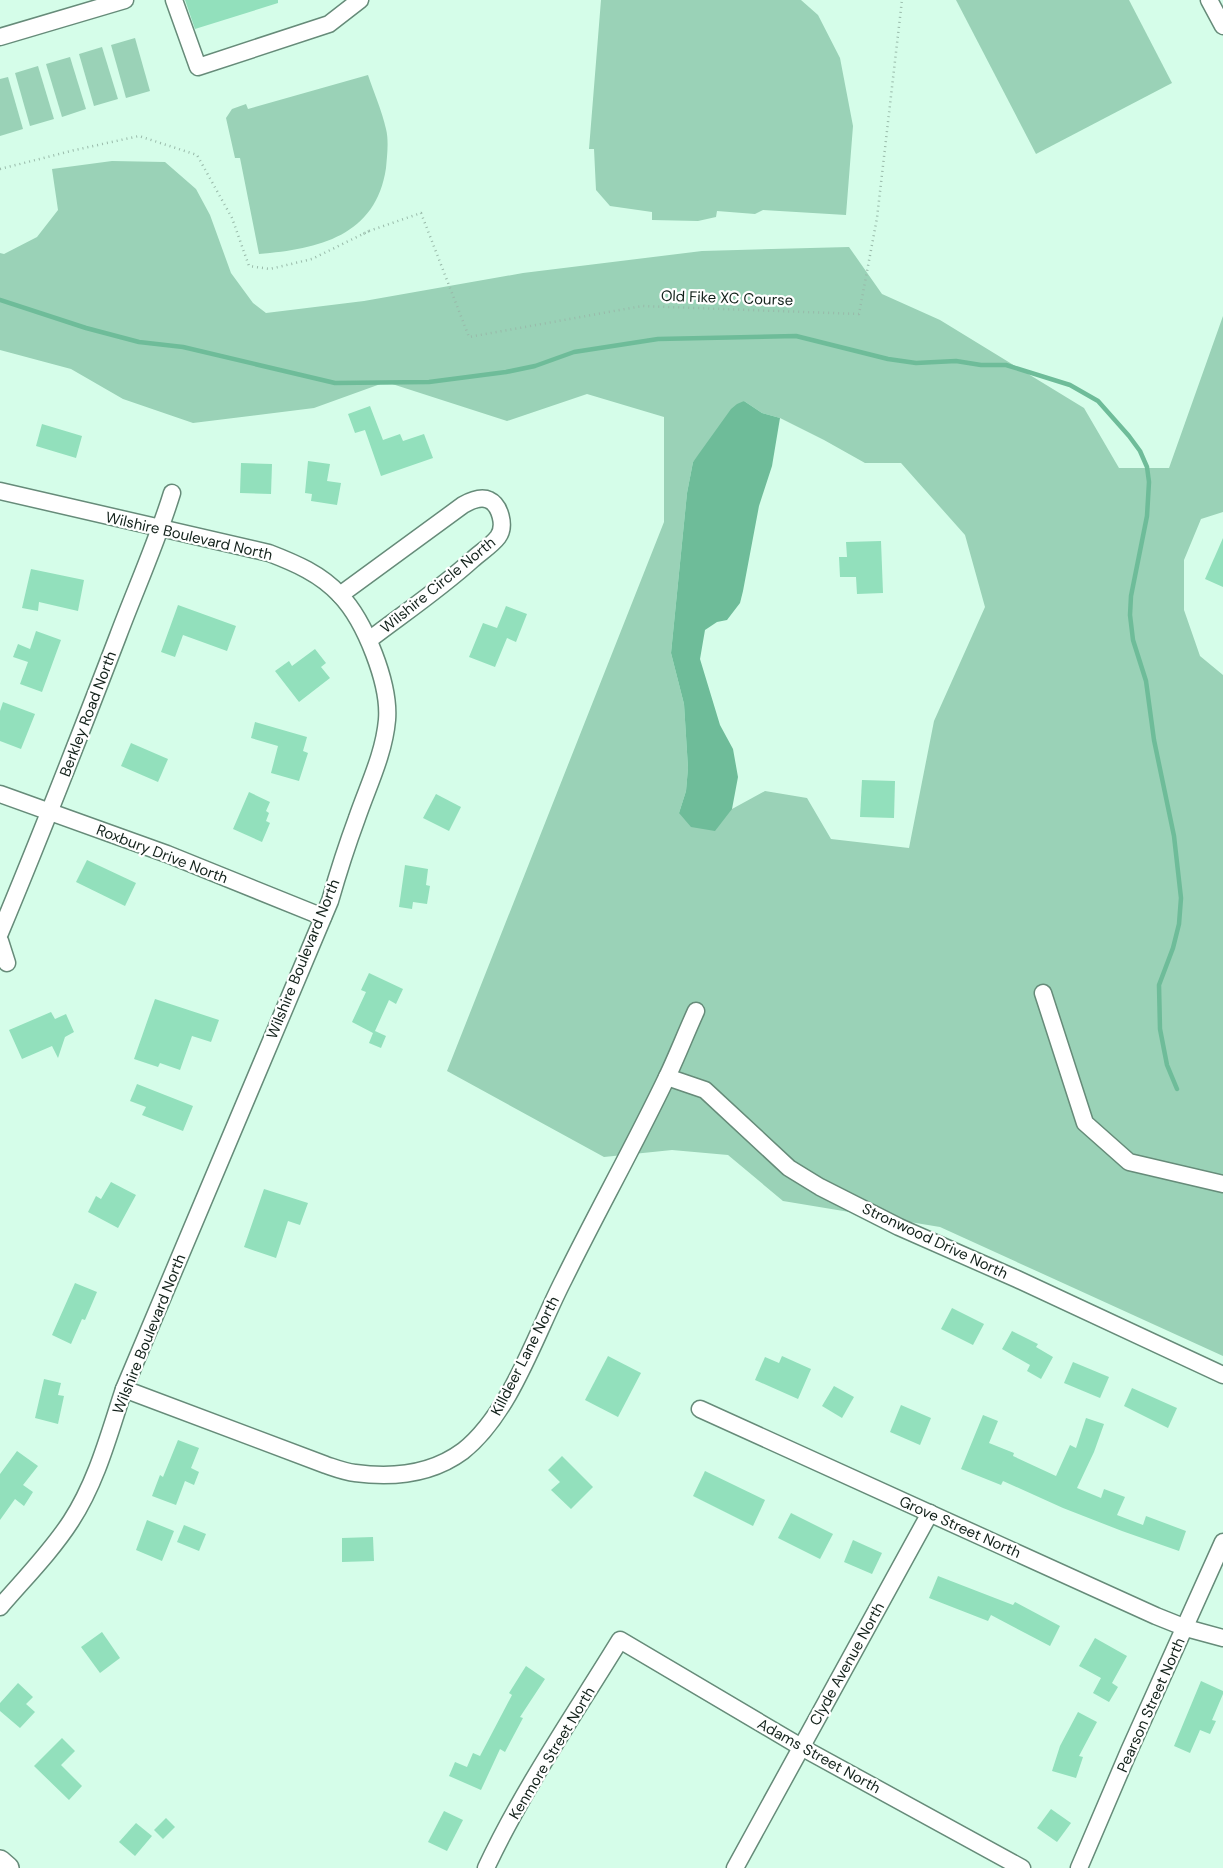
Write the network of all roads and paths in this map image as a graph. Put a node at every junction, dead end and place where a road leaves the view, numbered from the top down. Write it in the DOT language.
graph roads {
  1 [pos="124,0"];
  2 [pos="174,0"];
  3 [pos="360,0"];
  4 [pos="902,0"];
  5 [pos="1209,0"];
  6 [pos="1223,26"];
  7 [pos="0,37"];
  8 [pos="0,169"];
  9 [pos="368,231"];
  10 [pos="363,234"];
  11 [pos="0,491"];
  12 [pos="172,493"];
  13 [pos="161,529"];
  14 [pos="340,595"];
  15 [pos="369,640"];
  16 [pos="0,794"];
  17 [pos="51,811"];
  18 [pos="323,917"];
  19 [pos="0,933"];
  20 [pos="0,940"];
  21 [pos="7,963"];
  22 [pos="1043,993"];
  23 [pos="696,1012"];
  24 [pos="667,1077"];
  25 [pos="1223,1184"];
  26 [pos="1223,1375"];
  27 [pos="124,1389"];
  28 [pos="700,1409"];
  29 [pos="930,1514"];
  30 [pos="1223,1542"];
  31 [pos="0,1607"];
  32 [pos="1186,1628"];
  33 [pos="1223,1638"];
  34 [pos="620,1640"];
  35 [pos="801,1747"];
  36 [pos="0,1861"];
  37 [pos="8,1868"];
  38 [pos="486,1868"];
  39 [pos="735,1868"];
  40 [pos="1022,1868"];
  41 [pos="1079,1868"];
  1 -- 7 [label="street"];
  2 -- 3 [label="street"];
  4 -- 9 [label="path, Old Fike XC Course"];
  5 -- 6 [label="street"];
  8 -- 9 [label="path, Old Fike XC Course"];
  9 -- 10 [label="path, Old Fike XC Course"];
  11 -- 13 [label="street, Wilshire Boulevard North"];
  12 -- 13 [label="street, Berkley Road North"];
  13 -- 14 [label="street, Wilshire Boulevard North"];
  13 -- 17 [label="street, Berkley Road North"];
  14 -- 15 [label="street, Wilshire Boulevard North"];
  14 -- 15 [label="street, Wilshire Circle North"];
  15 -- 18 [label="street, Wilshire Boulevard North"];
  16 -- 17 [label="street, Roxbury Drive North"];
  17 -- 18 [label="street, Roxbury Drive North"];
  17 -- 19 [label="street, Berkley Road North"];
  18 -- 27 [label="street, Wilshire Boulevard North"];
  20 -- 21 [label="street"];
  22 -- 25 [label="street"];
  23 -- 24 [label="street, Killdeer Lane North"];
  24 -- 26 [label="street, Stronwood Drive North"];
  24 -- 27 [label="street, Killdeer Lane North"];
  27 -- 31 [label="street, Wilshire Boulevard North"];
  28 -- 29 [label="street, Grove Street North"];
  29 -- 32 [label="street, Grove Street North"];
  29 -- 35 [label="street, Clyde Avenue North"];
  30 -- 32 [label="street, Pearson Street North"];
  32 -- 33 [label="street, Grove Street North"];
  32 -- 41 [label="street, Pearson Street North"];
  34 -- 35 [label="street, Adams Street North"];
  34 -- 38 [label="street, Kenmore Street North"];
  35 -- 39 [label="street, Clyde Avenue North"];
  35 -- 40 [label="street, Adams Street North"];
  36 -- 37 [label="main road"];
}
